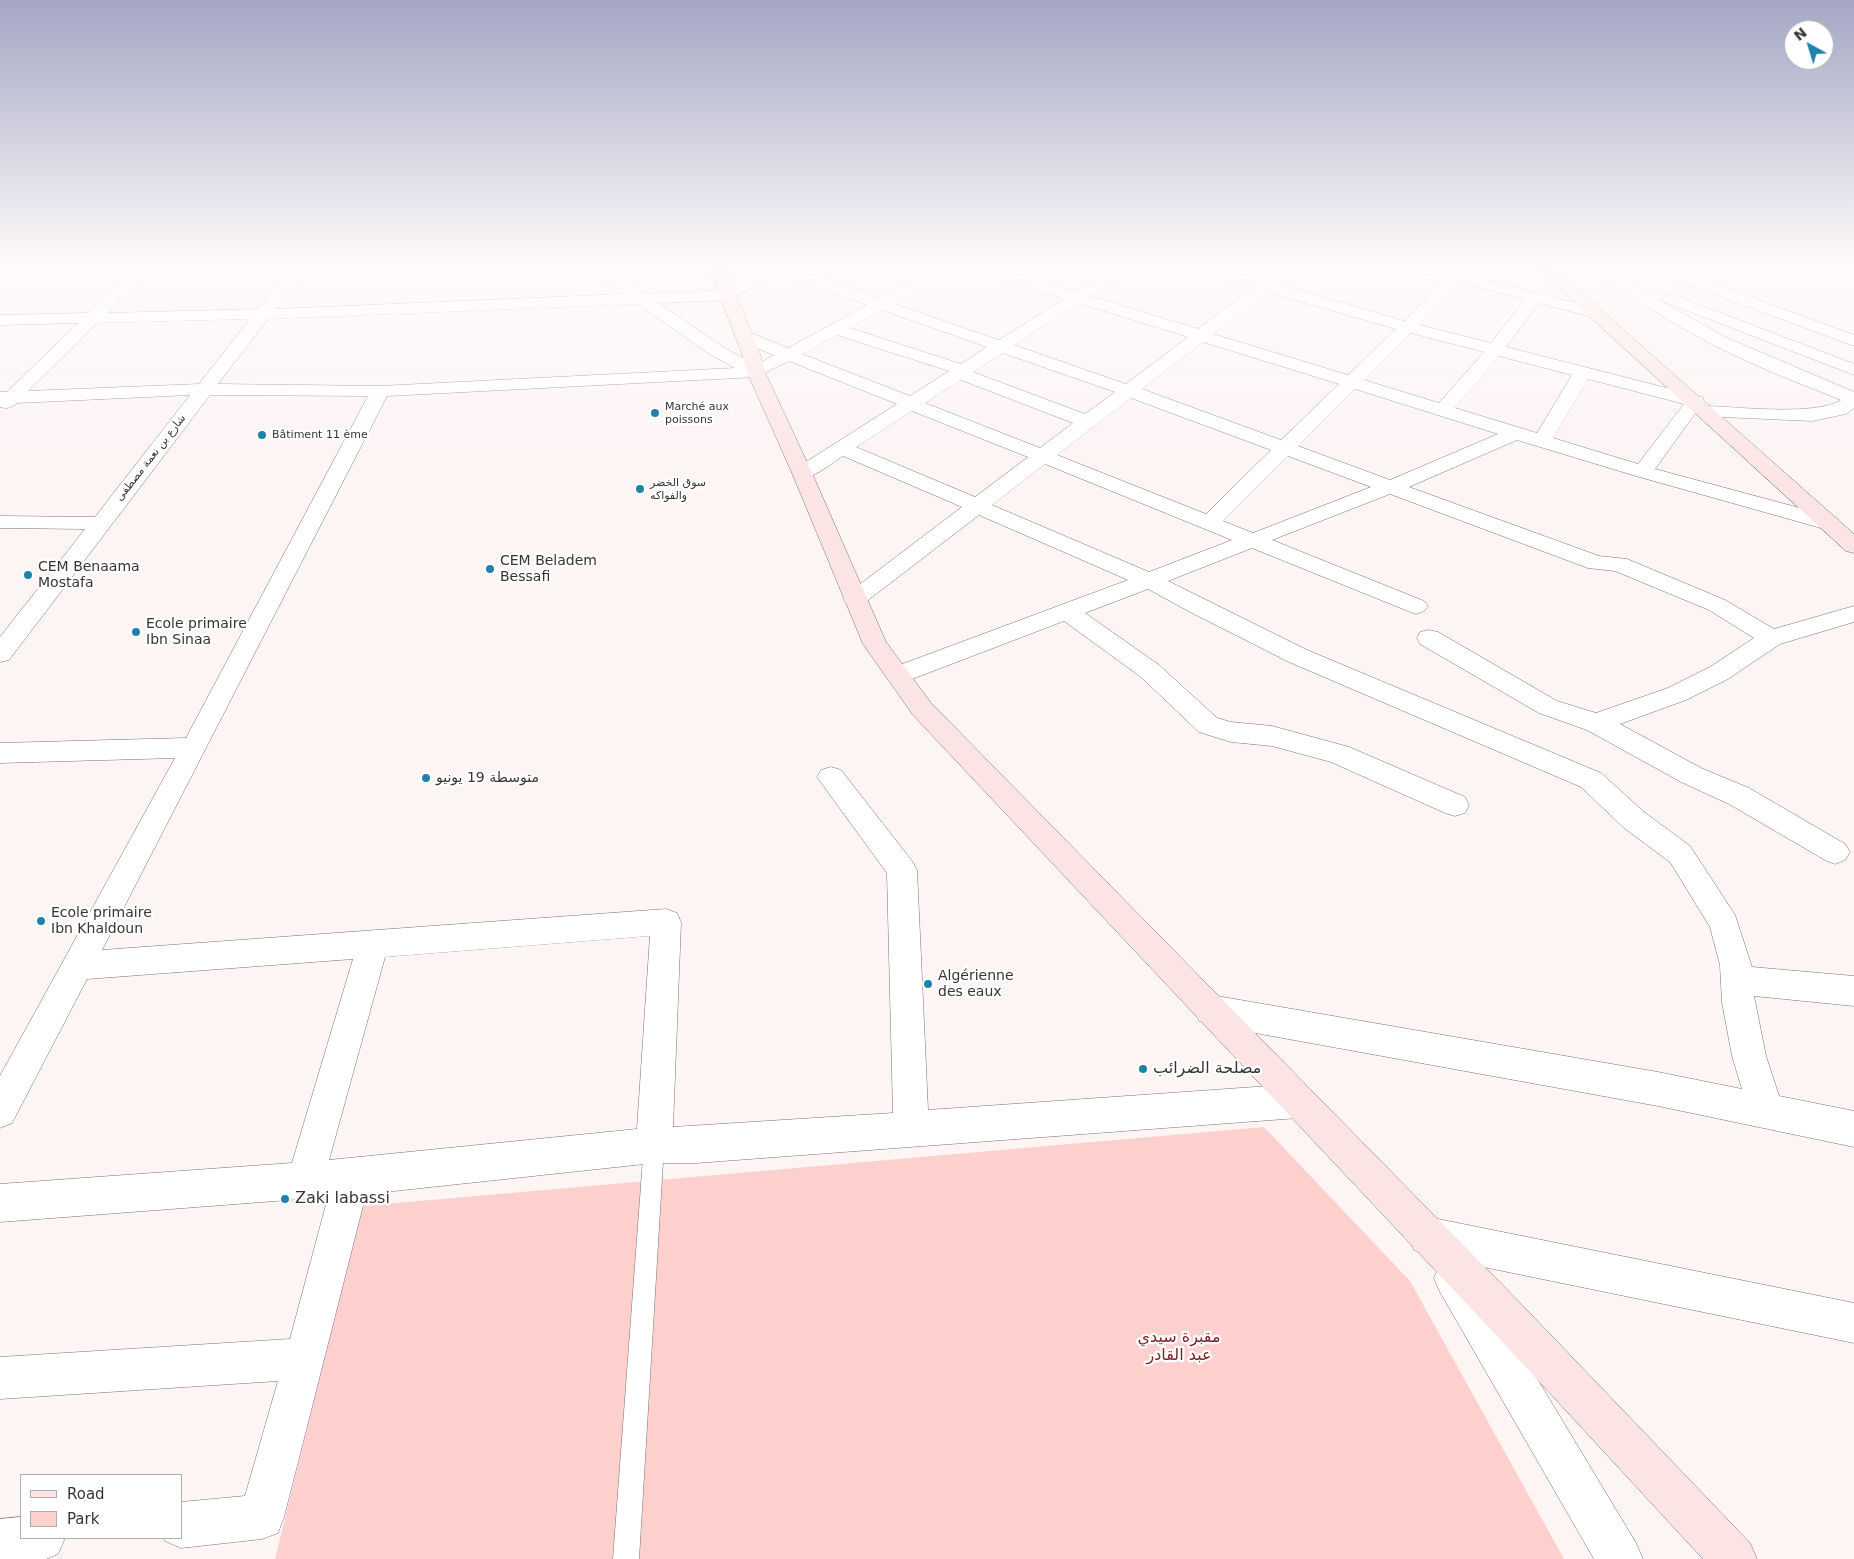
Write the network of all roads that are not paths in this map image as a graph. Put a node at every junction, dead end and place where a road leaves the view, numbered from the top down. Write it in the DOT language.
graph roads {
  1 [pos="75,335"];
  2 [pos="247,335"];
  3 [pos="694,335"];
  4 [pos="827,335"];
  5 [pos="850,335"];
  6 [pos="968,335"];
  7 [pos="1018,335"];
  8 [pos="1197,335"];
  9 [pos="1400,335"];
  10 [pos="1433,335"];
  11 [pos="1506,335"];
  12 [pos="1618,335"];
  13 [pos="1706,335"];
  14 [pos="1763,335"];
  15 [pos="1837,335"];
  16 [pos="1201,336"];
  17 [pos="745,337"];
  18 [pos="1854,341"];
  19 [pos="1001,346"];
  20 [pos="1494,351"];
  21 [pos="790,355"];
  22 [pos="1854,370"];
  23 [pos="756,372"];
  24 [pos="961,372"];
  25 [pos="1582,373"];
  26 [pos="1351,384"];
  27 [pos="205,389"];
  28 [pos="380,391"];
  29 [pos="1129,391"];
  30 [pos="1854,400"];
  31 [pos="4,402"];
  32 [pos="912,403"];
  33 [pos="1701,407"];
  34 [pos="1443,411"];
  35 [pos="1088,422"];
  36 [pos="1516,434"];
  37 [pos="1542,441"];
  38 [pos="842,448"];
  39 [pos="1285,448"];
  40 [pos="1044,456"];
  41 [pos="1643,472"];
  42 [pos="802,473"];
  43 [pos="1391,487"];
  44 [pos="978,506"];
  45 [pos="0,522"];
  46 [pos="1210,522"];
  47 [pos="102,523"];
  48 [pos="1829,523"];
  49 [pos="1253,540"];
  50 [pos="1851,540"];
  51 [pos="1149,580"];
  52 [pos="855,599"];
  53 [pos="1416,606"];
  54 [pos="1067,611"];
  55 [pos="1854,614"];
  56 [pos="1429,638"];
  57 [pos="1771,638"];
  58 [pos="1,651"];
  59 [pos="898,675"];
  60 [pos="1596,723"];
  61 [pos="194,748"];
  62 [pos="0,753"];
  63 [pos="831,777"];
  64 [pos="1456,806"];
  65 [pos="1835,852"];
  66 [pos="373,943"];
  67 [pos="77,966"];
  68 [pos="1737,980"];
  69 [pos="1854,992"];
  70 [pos="1211,1010"];
  71 [pos="1298,1101"];
  72 [pos="0,1111"];
  73 [pos="1766,1111"];
  74 [pos="911,1129"];
  75 [pos="1854,1130"];
  76 [pos="654,1145"];
  77 [pos="352,1178"];
  78 [pos="305,1180"];
  79 [pos="0,1203"];
  80 [pos="1428,1236"];
  81 [pos="1854,1323"];
  82 [pos="305,1359"];
  83 [pos="0,1378"];
  84 [pos="182,1525"];
  85 [pos="32,1539"];
  86 [pos="0,1542"];
  87 [pos="626,1559"];
  88 [pos="1620,1559"];
  89 [pos="1734,1559"];
  1 -- 31 [label="street"];
  2 -- 27 [label="street, شارع بن نعمة مصطفى"];
  3 -- 23 [label="street"];
  4 -- 21 [label="street"];
  5 -- 24 [label="street"];
  6 -- 19 [label="street"];
  7 -- 19 [label="street"];
  8 -- 16 [label="street"];
  9 -- 26 [label="street"];
  10 -- 20 [label="street"];
  11 -- 20 [label="street"];
  12 -- 33 [label="main road"];
  13 -- 30 [label="street"];
  14 -- 22 [label="street"];
  15 -- 18 [label="street"];
  16 -- 26 [label="street"];
  16 -- 29 [label="street"];
  17 -- 21 [label="street"];
  17 -- 23 [label="main road"];
  19 -- 24 [label="street"];
  19 -- 29 [label="street"];
  20 -- 25 [label="street"];
  20 -- 34 [label="street"];
  21 -- 23 [label="street"];
  21 -- 32 [label="street"];
  23 -- 28 [label="street"];
  23 -- 42 [label="main road"];
  24 -- 32 [label="street"];
  24 -- 35 [label="street"];
  25 -- 33 [label="street"];
  25 -- 37 [label="street"];
  26 -- 34 [label="street"];
  26 -- 39 [label="street"];
  27 -- 28 [label="street"];
  27 -- 31 [label="street"];
  27 -- 47 [label="street, شارع بن نعمة مصطفى"];
  28 -- 61 [label="street"];
  29 -- 35 [label="street"];
  29 -- 39 [label="street"];
  30 -- 33 [label="street"];
  32 -- 38 [label="street"];
  32 -- 40 [label="street"];
  33 -- 41 [label="street"];
  33 -- 48 [label="main road"];
  34 -- 36 [label="street"];
  35 -- 40 [label="street"];
  36 -- 37 [label="street"];
  36 -- 43 [label="street"];
  37 -- 41 [label="street"];
  38 -- 42 [label="street"];
  38 -- 44 [label="street"];
  39 -- 43 [label="street"];
  39 -- 46 [label="street"];
  40 -- 44 [label="street"];
  40 -- 46 [label="street"];
  41 -- 48 [label="street"];
  42 -- 52 [label="main road"];
  43 -- 49 [label="street"];
  43 -- 57 [label="street"];
  44 -- 51 [label="street"];
  44 -- 52 [label="street"];
  45 -- 47 [label="street"];
  46 -- 49 [label="street"];
  47 -- 58 [label="street, شارع بن نعمة مصطفى"];
  48 -- 50 [label="main road"];
  49 -- 51 [label="street"];
  49 -- 53 [label="street"];
  51 -- 54 [label="street"];
  51 -- 68 [label="street"];
  52 -- 59 [label="main road"];
  54 -- 59 [label="street"];
  54 -- 64 [label="street"];
  55 -- 57 [label="street"];
  56 -- 60 [label="street"];
  57 -- 60 [label="street"];
  59 -- 70 [label="main road"];
  60 -- 65 [label="street"];
  61 -- 62 [label="street"];
  61 -- 67 [label="street"];
  63 -- 74 [label="street"];
  66 -- 67 [label="street"];
  66 -- 76 [label="street"];
  66 -- 78 [label="street"];
  67 -- 72 [label="street"];
  68 -- 69 [label="street"];
  68 -- 73 [label="street"];
  70 -- 71 [label="main road"];
  70 -- 73 [label="street"];
  71 -- 74 [label="street"];
  71 -- 80 [label="main road"];
  73 -- 75 [label="street"];
  74 -- 76 [label="street"];
  76 -- 77 [label="street"];
  76 -- 87 [label="lane"];
  77 -- 78 [label="street"];
  77 -- 82 [label="street"];
  78 -- 79 [label="street"];
  80 -- 81 [label="street"];
  80 -- 88 [label="street"];
  80 -- 89 [label="main road"];
  82 -- 83 [label="street"];
  82 -- 84 [label="street"];
  85 -- 86 [label="street"];
}
